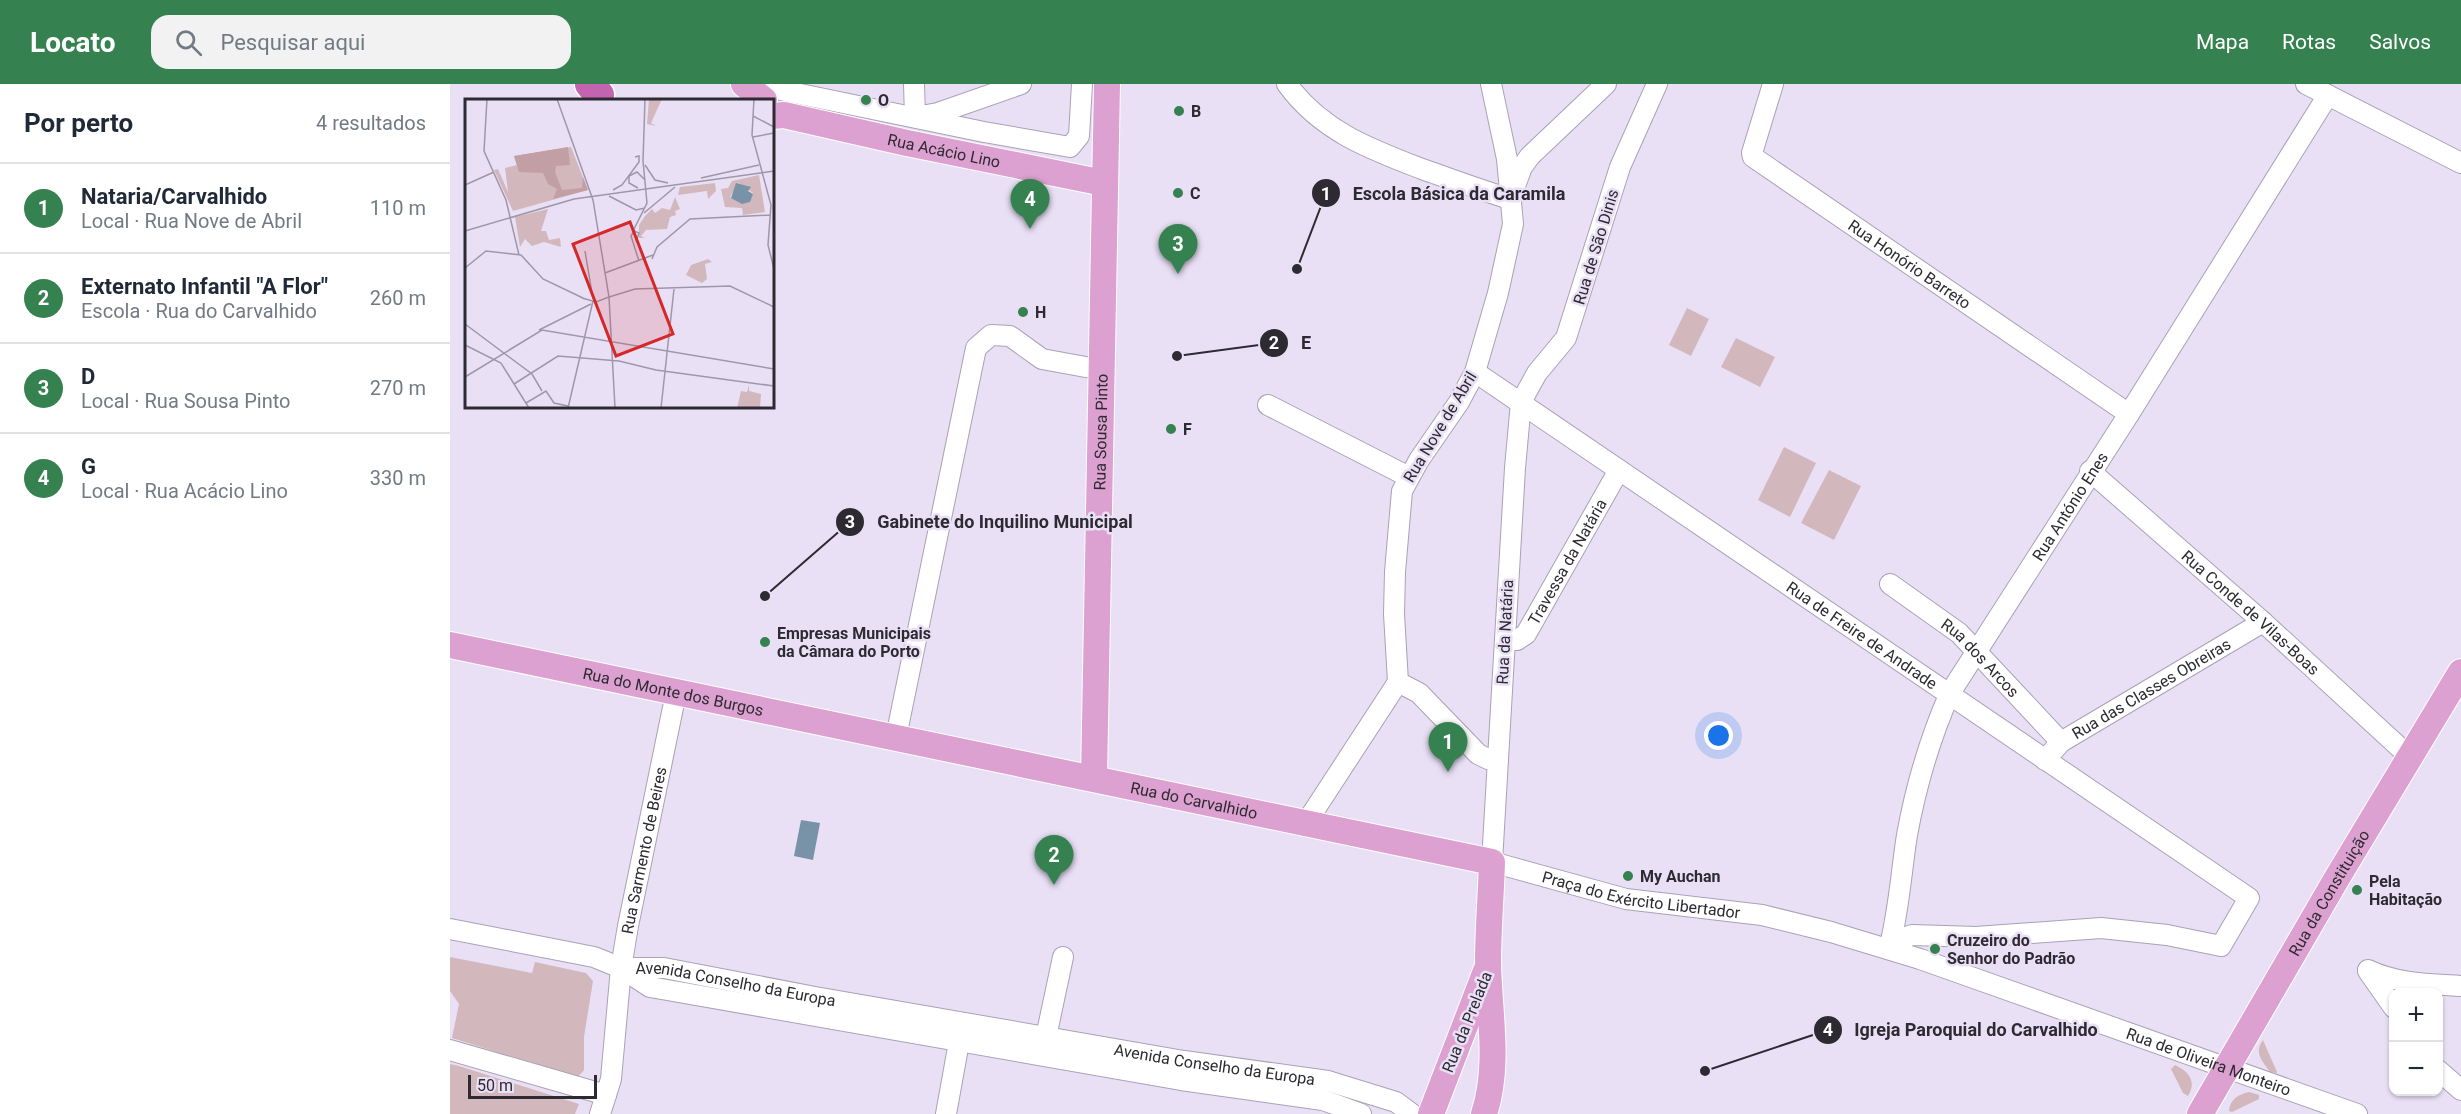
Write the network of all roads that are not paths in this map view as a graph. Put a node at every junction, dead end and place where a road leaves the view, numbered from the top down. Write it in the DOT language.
graph roads {
  1 [pos="732,84"];
  2 [pos="914,84"];
  3 [pos="1021,84"];
  4 [pos="1082,84"];
  5 [pos="1107,84"];
  6 [pos="1287,84"];
  7 [pos="1491,84"];
  8 [pos="1606,84"];
  9 [pos="1657,84"];
  10 [pos="1773,84"];
  11 [pos="2306,84"];
  12 [pos="2328,95"];
  13 [pos="730,99"];
  14 [pos="774,103"];
  15 [pos="774,104"];
  16 [pos="915,117"];
  17 [pos="2461,163"];
  18 [pos="1104,183"];
  19 [pos="1510,199"];
  20 [pos="1102,370"];
  21 [pos="1475,372"];
  22 [pos="1521,402"];
  23 [pos="1268,405"];
  24 [pos="2129,414"];
  25 [pos="1619,470"];
  26 [pos="2090,471"];
  27 [pos="1409,477"];
  28 [pos="1890,584"];
  29 [pos="2263,622"];
  30 [pos="1505,640"];
  31 [pos="450,645"];
  32 [pos="1978,650"];
  33 [pos="2461,672"];
  34 [pos="1398,681"];
  35 [pos="676,693"];
  36 [pos="1950,693"];
  37 [pos="896,737"];
  38 [pos="2061,742"];
  39 [pos="2410,757"];
  40 [pos="1498,760"];
  41 [pos="2045,760"];
  42 [pos="1094,778"];
  43 [pos="1306,823"];
  44 [pos="1492,862"];
  45 [pos="450,929"];
  46 [pos="1889,949"];
  47 [pos="1063,957"];
  48 [pos="1488,965"];
  49 [pos="621,968"];
  50 [pos="2461,986"];
  51 [pos="2389,1001"];
  52 [pos="961,1032"];
  53 [pos="1046,1037"];
  54 [pos="450,1050"];
  55 [pos="2226,1069"];
  56 [pos="2443,1074"];
  57 [pos="2461,1090"];
  58 [pos="606,1095"];
  59 [pos="600,1114"];
  60 [pos="946,1114"];
  61 [pos="1361,1114"];
  62 [pos="1412,1114"];
  63 [pos="1431,1114"];
  64 [pos="1484,1114"];
  65 [pos="2200,1114"];
  66 [pos="2357,1114"];
  1 -- 13 [label="main road"];
  2 -- 16 [label="street"];
  3 -- 16 [label="street"];
  4 -- 16 [label="street"];
  5 -- 18 [label="main road, Rua Sousa Pinto"];
  6 -- 19 [label="street"];
  7 -- 19 [label="street, Rua Nove de Abril"];
  8 -- 19 [label="street"];
  9 -- 22 [label="street, Rua de São Dinis"];
  10 -- 24 [label="street, Rua Honório Barreto"];
  11 -- 12 [label="street"];
  12 -- 17 [label="street"];
  12 -- 24 [label="street, Rua António Enes"];
  14 -- 16 [label="street"];
  15 -- 18 [label="main road, Rua Acácio Lino"];
  18 -- 20 [label="main road, Rua Sousa Pinto"];
  19 -- 21 [label="street, Rua Nove de Abril"];
  20 -- 37 [label="street"];
  20 -- 42 [label="main road, Rua Sousa Pinto"];
  21 -- 22 [label="street, Rua de Freire de Andrade"];
  21 -- 27 [label="street, Rua Nove de Abril"];
  22 -- 25 [label="street, Rua de Freire de Andrade"];
  22 -- 30 [label="street, Rua da Natária"];
  23 -- 27 [label="street"];
  24 -- 26 [label="street, Rua António Enes"];
  25 -- 30 [label="street, Travessa da Natária"];
  25 -- 36 [label="street, Rua de Freire de Andrade"];
  26 -- 29 [label="street, Rua Conde de Vilas-Boas"];
  26 -- 32 [label="street, Rua António Enes"];
  27 -- 34 [label="street, Rua Nove de Abril"];
  28 -- 32 [label="street, Rua dos Arcos"];
  29 -- 38 [label="street, Rua das Classes Obreiras"];
  29 -- 39 [label="street, Rua Conde de Vilas-Boas"];
  30 -- 40 [label="street, Rua da Natária"];
  31 -- 35 [label="main road, Rua do Monte dos Burgos"];
  32 -- 36 [label="street, Rua António Enes"];
  32 -- 38 [label="street, Rua dos Arcos"];
  33 -- 39 [label="main road, Rua da Constituição"];
  34 -- 40 [label="street"];
  34 -- 43 [label="street"];
  35 -- 37 [label="main road, Rua do Monte dos Burgos"];
  35 -- 49 [label="street, Rua Sarmento de Beires"];
  36 -- 41 [label="street, Rua de Freire de Andrade"];
  36 -- 46 [label="street, Rua António Enes"];
  37 -- 42 [label="main road, Rua do Carvalhido"];
  38 -- 41 [label="street, Rua das Classes Obreiras"];
  39 -- 55 [label="main road, Rua da Constituição"];
  40 -- 44 [label="street, Rua da Natária"];
  41 -- 46 [label="street, Rua de Freire de Andrade"];
  42 -- 43 [label="main road, Rua do Carvalhido"];
  43 -- 44 [label="main road, Rua do Carvalhido"];
  44 -- 46 [label="street, Praça do Exército Libertador"];
  44 -- 48 [label="main road"];
  45 -- 49 [label="street, Avenida Conselho da Europa"];
  46 -- 55 [label="street, Rua de Oliveira Monteiro"];
  47 -- 53 [label="street"];
  48 -- 63 [label="main road, Rua da Prelada"];
  48 -- 64 [label="main road, Rua da Prelada"];
  49 -- 52 [label="street, Avenida Conselho da Europa"];
  49 -- 58 [label="street, Rua Sarmento de Beires"];
  50 -- 51 [label="street"];
  52 -- 53 [label="street, Avenida Conselho da Europa"];
  52 -- 60 [label="street"];
  52 -- 61 [label="street, Avenida Conselho da Europa"];
  53 -- 62 [label="street, Avenida Conselho da Europa"];
  54 -- 58 [label="street"];
  55 -- 65 [label="main road, Rua da Constituição"];
  55 -- 66 [label="street, Rua de Oliveira Monteiro"];
  56 -- 57 [label="street"];
  58 -- 59 [label="street, Rua Sarmento de Beires"];
}
